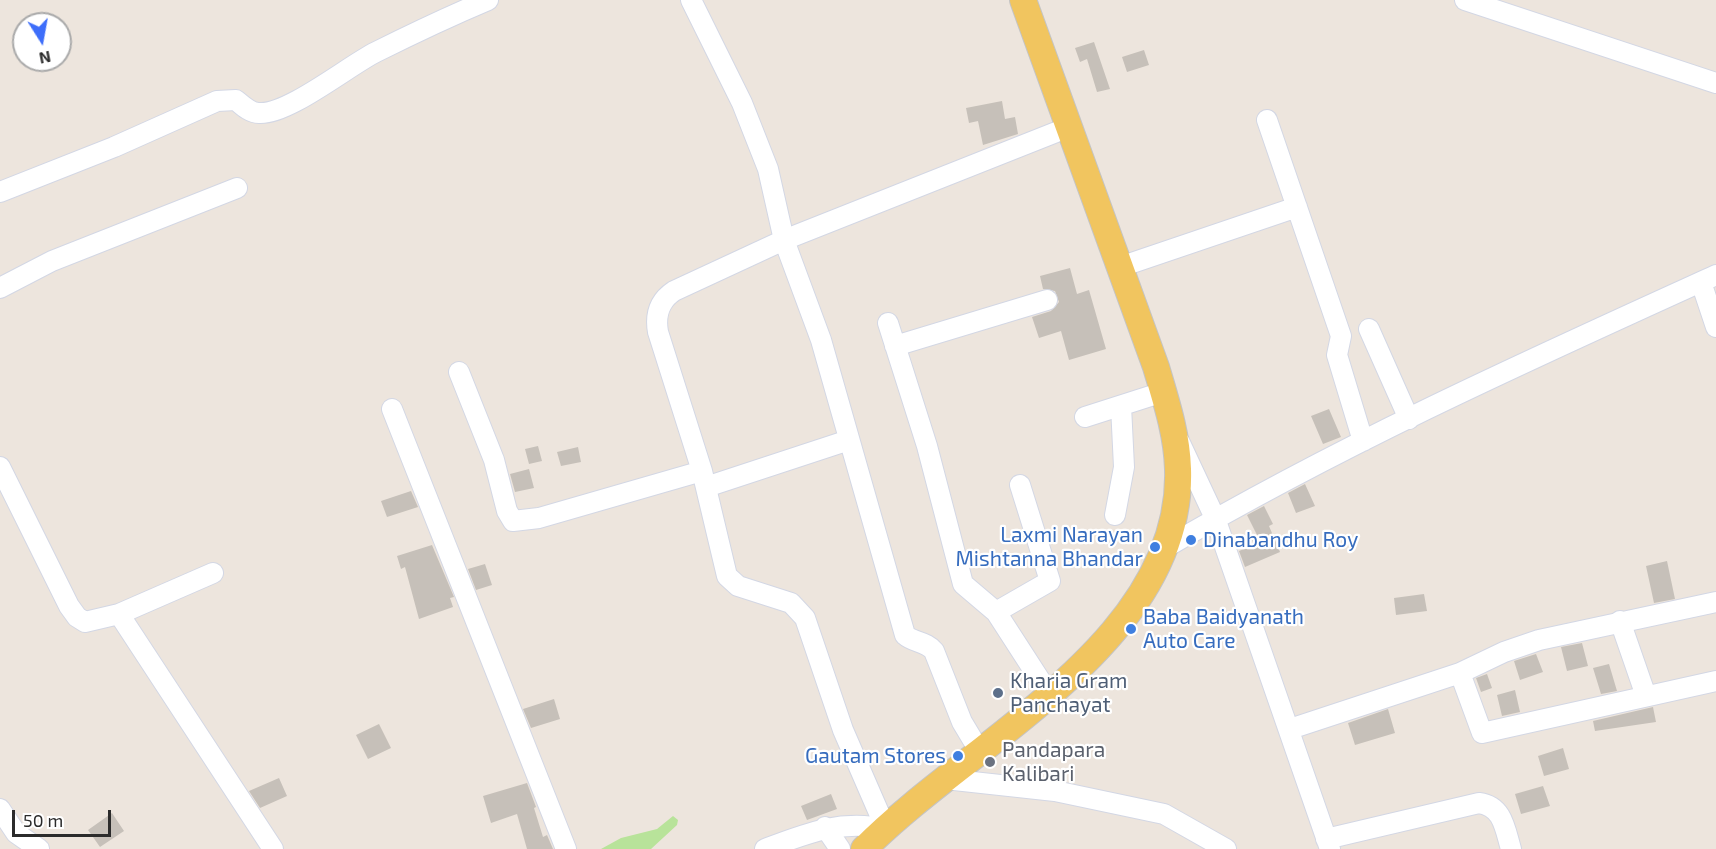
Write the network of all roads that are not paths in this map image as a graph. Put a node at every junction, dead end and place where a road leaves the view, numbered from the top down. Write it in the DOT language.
graph roads {
  1 [pos="488,0"];
  2 [pos="691,0"];
  3 [pos="1023,0"];
  4 [pos="1465,0"];
  5 [pos="1716,83"];
  6 [pos="1267,120"];
  7 [pos="1069,127"];
  8 [pos="237,188"];
  9 [pos="0,192"];
  10 [pos="1297,207"];
  11 [pos="784,240"];
  12 [pos="1120,267"];
  13 [pos="1708,279"];
  14 [pos="0,288"];
  15 [pos="1047,300"];
  16 [pos="888,323"];
  17 [pos="1716,327"];
  18 [pos="1369,329"];
  19 [pos="895,346"];
  20 [pos="459,372"];
  21 [pos="1163,392"];
  22 [pos="1121,406"];
  23 [pos="392,409"];
  24 [pos="1085,417"];
  25 [pos="1409,419"];
  26 [pos="1173,428"];
  27 [pos="849,440"];
  28 [pos="1363,441"];
  29 [pos="0,467"];
  30 [pos="704,479"];
  31 [pos="1020,485"];
  32 [pos="1115,514"];
  33 [pos="1215,518"];
  34 [pos="1165,548"];
  35 [pos="213,573"];
  36 [pos="1716,602"];
  37 [pos="996,612"];
  38 [pos="119,614"];
  39 [pos="1620,621"];
  40 [pos="1460,673"];
  41 [pos="1716,681"];
  42 [pos="1049,694"];
  43 [pos="1646,696"];
  44 [pos="1290,729"];
  45 [pos="980,752"];
  46 [pos="945,778"];
  47 [pos="0,809"];
  48 [pos="825,827"];
  49 [pos="873,843"];
  50 [pos="1328,844"];
  51 [pos="39,849"];
  52 [pos="273,849"];
  53 [pos="566,849"];
  54 [pos="765,849"];
  55 [pos="840,849"];
  56 [pos="1226,849"];
  57 [pos="1511,849"];
  1 -- 9 [label="street"];
  2 -- 11 [label="street"];
  3 -- 7 [label="main road"];
  4 -- 5 [label="street"];
  6 -- 10 [label="street"];
  7 -- 11 [label="street"];
  7 -- 12 [label="main road"];
  8 -- 14 [label="street"];
  10 -- 12 [label="street"];
  10 -- 28 [label="street"];
  11 -- 27 [label="street"];
  11 -- 30 [label="street"];
  12 -- 21 [label="main road"];
  13 -- 17 [label="street"];
  13 -- 25 [label="street"];
  15 -- 19 [label="street"];
  16 -- 19 [label="street"];
  18 -- 25 [label="street"];
  19 -- 37 [label="street"];
  20 -- 30 [label="street"];
  21 -- 22 [label="street"];
  21 -- 26 [label="main road"];
  22 -- 24 [label="street"];
  22 -- 32 [label="street"];
  23 -- 53 [label="street"];
  25 -- 28 [label="street"];
  26 -- 33 [label="street"];
  26 -- 34 [label="main road"];
  27 -- 30 [label="street"];
  27 -- 45 [label="street"];
  28 -- 33 [label="street"];
  29 -- 38 [label="street"];
  30 -- 49 [label="street"];
  31 -- 37 [label="street"];
  33 -- 34 [label="street"];
  33 -- 44 [label="street"];
  34 -- 42 [label="main road"];
  35 -- 38 [label="street"];
  36 -- 39 [label="street"];
  37 -- 42 [label="street"];
  38 -- 52 [label="street"];
  39 -- 40 [label="street"];
  39 -- 43 [label="street"];
  40 -- 43 [label="street"];
  40 -- 44 [label="street"];
  41 -- 43 [label="street"];
  42 -- 45 [label="main road"];
  44 -- 50 [label="street"];
  45 -- 46 [label="main road"];
  46 -- 49 [label="main road"];
  46 -- 56 [label="street"];
  47 -- 51 [label="street"];
  48 -- 49 [label="street"];
  48 -- 54 [label="street"];
  48 -- 55 [label="street"];
  50 -- 57 [label="street"];
}
